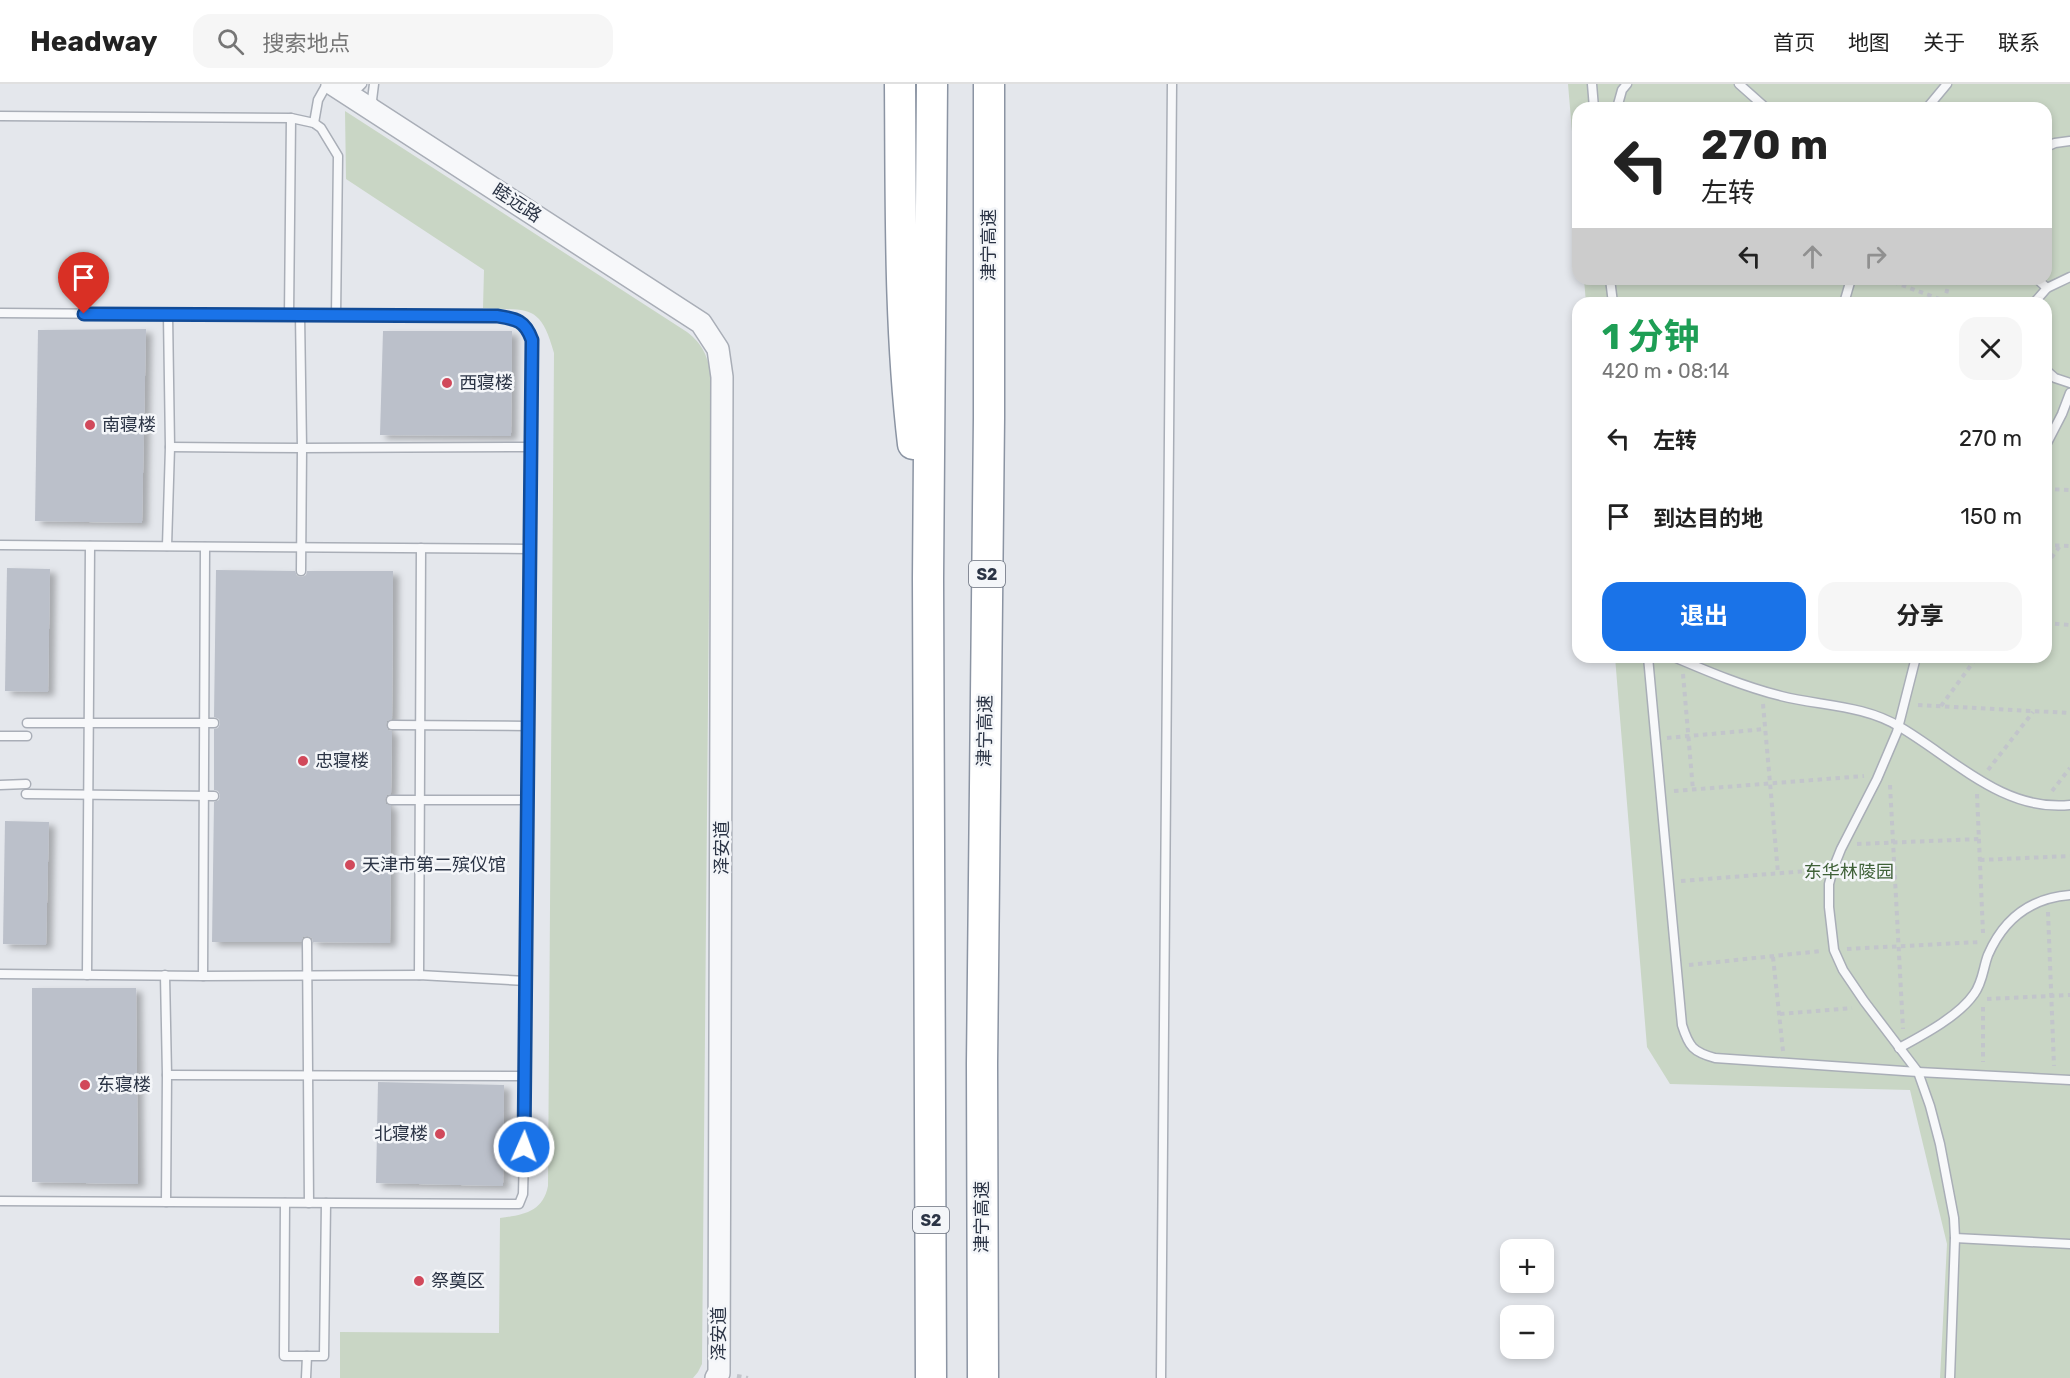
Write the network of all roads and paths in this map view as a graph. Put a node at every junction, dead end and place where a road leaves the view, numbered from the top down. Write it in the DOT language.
graph roads {
  1 [pos="362,84"];
  2 [pos="374,84"];
  3 [pos="900,84"];
  4 [pos="932,84"];
  5 [pos="989,84"];
  6 [pos="1008,84"];
  7 [pos="1172,84"];
  8 [pos="1592,84"];
  9 [pos="1627,84"];
  10 [pos="1739,84"];
  11 [pos="1947,84"];
  12 [pos="332,86"];
  13 [pos="1594,102"];
  14 [pos="1619,102"];
  15 [pos="1759,102"];
  16 [pos="1932,102"];
  17 [pos="381,115"];
  18 [pos="0,116"];
  19 [pos="291,118"];
  20 [pos="314,123"];
  21 [pos="2070,141"];
  22 [pos="2052,144"];
  23 [pos="2070,277"];
  24 [pos="1900,285"];
  25 [pos="2044,285"];
  26 [pos="2047,288"];
  27 [pos="1931,297"];
  28 [pos="2039,297"];
  29 [pos="0,313"];
  30 [pos="168,315"];
  31 [pos="300,315"];
  32 [pos="289,316"];
  33 [pos="336,316"];
  34 [pos="701,323"];
  35 [pos="2052,375"];
  36 [pos="2070,383"];
  37 [pos="2070,393"];
  38 [pos="989,418"];
  39 [pos="2052,432"];
  40 [pos="170,447"];
  41 [pos="531,447"];
  42 [pos="302,448"];
  43 [pos="2052,489"];
  44 [pos="2070,490"];
  45 [pos="0,545"];
  46 [pos="2052,545"];
  47 [pos="90,546"];
  48 [pos="167,546"];
  49 [pos="2060,546"];
  50 [pos="2070,546"];
  51 [pos="205,547"];
  52 [pos="300,547"];
  53 [pos="421,548"];
  54 [pos="530,549"];
  55 [pos="2052,557"];
  56 [pos="301,571"];
  57 [pos="928,579"];
  58 [pos="2052,624"];
  59 [pos="2070,625"];
  60 [pos="1649,663"];
  61 [pos="1690,663"];
  62 [pos="1915,663"];
  63 [pos="1973,663"];
  64 [pos="1683,674"];
  65 [pos="1762,691"];
  66 [pos="1905,704"];
  67 [pos="1941,706"];
  68 [pos="2034,711"];
  69 [pos="2070,714"];
  70 [pos="27,723"];
  71 [pos="203,723"];
  72 [pos="214,723"];
  73 [pos="89,724"];
  74 [pos="392,725"];
  75 [pos="420,726"];
  76 [pos="528,726"];
  77 [pos="1899,726"];
  78 [pos="1765,729"];
  79 [pos="0,736"];
  80 [pos="27,736"];
  81 [pos="1689,736"];
  82 [pos="1656,739"];
  83 [pos="1885,762"];
  84 [pos="2070,768"];
  85 [pos="1879,774"];
  86 [pos="1978,779"];
  87 [pos="1770,783"];
  88 [pos="26,784"];
  89 [pos="0,785"];
  90 [pos="1693,790"];
  91 [pos="1660,793"];
  92 [pos="26,794"];
  93 [pos="88,795"];
  94 [pos="203,796"];
  95 [pos="214,796"];
  96 [pos="391,800"];
  97 [pos="420,800"];
  98 [pos="528,800"];
  99 [pos="2042,804"];
  100 [pos="2070,805"];
  101 [pos="1979,839"];
  102 [pos="1893,843"];
  103 [pos="1843,845"];
  104 [pos="2070,856"];
  105 [pos="1980,860"];
  106 [pos="1833,869"];
  107 [pos="1778,873"];
  108 [pos="1669,882"];
  109 [pos="2070,896"];
  110 [pos="2047,899"];
  111 [pos="307,942"];
  112 [pos="1899,947"];
  113 [pos="1834,950"];
  114 [pos="1773,956"];
  115 [pos="1676,966"];
  116 [pos="0,974"];
  117 [pos="308,974"];
  118 [pos="87,975"];
  119 [pos="165,975"];
  120 [pos="419,975"];
  121 [pos="203,976"];
  122 [pos="526,981"];
  123 [pos="2070,995"];
  124 [pos="2051,996"];
  125 [pos="1867,1006"];
  126 [pos="1780,1014"];
  127 [pos="1897,1045"];
  128 [pos="1784,1063"];
  129 [pos="1918,1072"];
  130 [pos="167,1075"];
  131 [pos="1984,1075"];
  132 [pos="308,1076"];
  133 [pos="526,1076"];
  134 [pos="2054,1079"];
  135 [pos="2070,1080"];
  136 [pos="0,1202"];
  137 [pos="166,1202"];
  138 [pos="285,1203"];
  139 [pos="309,1203"];
  140 [pos="326,1203"];
  141 [pos="1955,1238"];
  142 [pos="2070,1244"];
  143 [pos="307,1356"];
  144 [pos="306,1378"];
  145 [pos="716,1378"];
  146 [pos="931,1378"];
  147 [pos="983,1378"];
  148 [pos="1161,1378"];
  149 [pos="1950,1378"];
  1 -- 12 [label="lane"];
  2 -- 17 [label="lane"];
  3 -- 57 [label="highway"];
  4 -- 57 [label="highway, S2"];
  5 -- 38 [label="highway, 津宁高速 / S2"];
  6 -- 38 [label="highway"];
  7 -- 148 [label="lane"];
  8 -- 13 [label="lane"];
  9 -- 14 [label="lane"];
  10 -- 15 [label="lane"];
  11 -- 16 [label="lane"];
  12 -- 17 [label="street, 睦远路"];
  12 -- 20 [label="lane"];
  17 -- 34 [label="street, 睦远路"];
  18 -- 19 [label="lane"];
  19 -- 20 [label="lane"];
  19 -- 32 [label="lane"];
  20 -- 33 [label="lane"];
  21 -- 22 [label="lane"];
  23 -- 26 [label="lane"];
  24 -- 27 [label="path"];
  25 -- 26 [label="lane"];
  26 -- 28 [label="lane"];
  29 -- 30 [label="lane"];
  30 -- 32 [label="lane"];
  30 -- 40 [label="lane"];
  31 -- 32 [label="lane"];
  31 -- 33 [label="lane"];
  31 -- 42 [label="lane"];
  33 -- 41 [label="lane"];
  34 -- 145 [label="street, 泽安道"];
  35 -- 36 [label="lane"];
  37 -- 39 [label="lane"];
  38 -- 147 [label="highway, 津宁高速 / S2"];
  40 -- 42 [label="lane"];
  40 -- 48 [label="lane"];
  41 -- 42 [label="lane"];
  41 -- 54 [label="lane"];
  42 -- 52 [label="lane"];
  43 -- 44 [label="path"];
  45 -- 47 [label="lane"];
  46 -- 49 [label="path"];
  47 -- 48 [label="lane"];
  47 -- 73 [label="lane"];
  48 -- 51 [label="lane"];
  49 -- 50 [label="path"];
  49 -- 55 [label="path"];
  51 -- 52 [label="lane"];
  51 -- 71 [label="lane"];
  52 -- 53 [label="lane"];
  52 -- 56 [label="lane"];
  53 -- 54 [label="lane"];
  53 -- 75 [label="lane"];
  54 -- 76 [label="lane"];
  57 -- 146 [label="highway, S2"];
  58 -- 59 [label="path"];
  60 -- 82 [label="lane"];
  61 -- 65 [label="lane"];
  62 -- 66 [label="lane"];
  63 -- 67 [label="path"];
  64 -- 81 [label="path"];
  65 -- 77 [label="lane"];
  65 -- 78 [label="path"];
  66 -- 67 [label="path"];
  66 -- 77 [label="lane"];
  67 -- 68 [label="path"];
  68 -- 69 [label="path"];
  68 -- 86 [label="path"];
  70 -- 73 [label="lane"];
  71 -- 72 [label="lane"];
  71 -- 73 [label="lane"];
  71 -- 94 [label="lane"];
  73 -- 93 [label="lane"];
  74 -- 75 [label="lane"];
  75 -- 76 [label="lane"];
  75 -- 97 [label="lane"];
  76 -- 98 [label="lane"];
  77 -- 83 [label="lane"];
  77 -- 86 [label="lane"];
  78 -- 81 [label="path"];
  78 -- 87 [label="path"];
  79 -- 80 [label="lane"];
  81 -- 82 [label="path"];
  81 -- 90 [label="path"];
  82 -- 91 [label="lane"];
  83 -- 85 [label="lane"];
  83 -- 102 [label="path"];
  84 -- 99 [label="path"];
  85 -- 87 [label="path"];
  85 -- 103 [label="lane"];
  86 -- 99 [label="lane"];
  86 -- 101 [label="path"];
  87 -- 90 [label="path"];
  87 -- 107 [label="path"];
  88 -- 89 [label="lane"];
  90 -- 91 [label="path"];
  91 -- 108 [label="lane"];
  92 -- 93 [label="lane"];
  93 -- 94 [label="lane"];
  93 -- 118 [label="lane"];
  94 -- 95 [label="lane"];
  94 -- 121 [label="lane"];
  96 -- 97 [label="lane"];
  97 -- 98 [label="lane"];
  97 -- 120 [label="lane"];
  98 -- 122 [label="lane"];
  99 -- 100 [label="lane"];
  101 -- 102 [label="path"];
  101 -- 105 [label="path"];
  102 -- 103 [label="path"];
  102 -- 112 [label="path"];
  103 -- 106 [label="lane"];
  104 -- 105 [label="path"];
  105 -- 112 [label="path"];
  106 -- 107 [label="path"];
  106 -- 113 [label="lane"];
  107 -- 108 [label="path"];
  108 -- 115 [label="lane"];
  109 -- 110 [label="lane"];
  110 -- 124 [label="path"];
  110 -- 127 [label="lane"];
  111 -- 117 [label="lane"];
  112 -- 113 [label="path"];
  112 -- 127 [label="path"];
  113 -- 114 [label="path"];
  113 -- 125 [label="lane"];
  114 -- 115 [label="path"];
  114 -- 126 [label="path"];
  115 -- 128 [label="lane"];
  116 -- 118 [label="lane"];
  117 -- 120 [label="lane"];
  117 -- 121 [label="lane"];
  117 -- 132 [label="lane"];
  118 -- 119 [label="lane"];
  119 -- 121 [label="lane"];
  119 -- 130 [label="lane"];
  120 -- 122 [label="lane"];
  122 -- 133 [label="lane"];
  123 -- 124 [label="path"];
  124 -- 131 [label="path"];
  124 -- 134 [label="path"];
  125 -- 126 [label="path"];
  125 -- 127 [label="lane"];
  126 -- 128 [label="path"];
  127 -- 129 [label="lane"];
  128 -- 129 [label="lane"];
  129 -- 131 [label="lane"];
  129 -- 141 [label="lane"];
  130 -- 132 [label="lane"];
  130 -- 137 [label="lane"];
  131 -- 134 [label="lane"];
  132 -- 133 [label="lane"];
  132 -- 139 [label="lane"];
  133 -- 140 [label="lane"];
  134 -- 135 [label="lane"];
  136 -- 137 [label="lane"];
  137 -- 138 [label="lane"];
  138 -- 139 [label="lane"];
  138 -- 143 [label="lane"];
  139 -- 140 [label="lane"];
  140 -- 143 [label="lane"];
  141 -- 142 [label="lane"];
  141 -- 149 [label="lane"];
  143 -- 144 [label="lane"];
}
